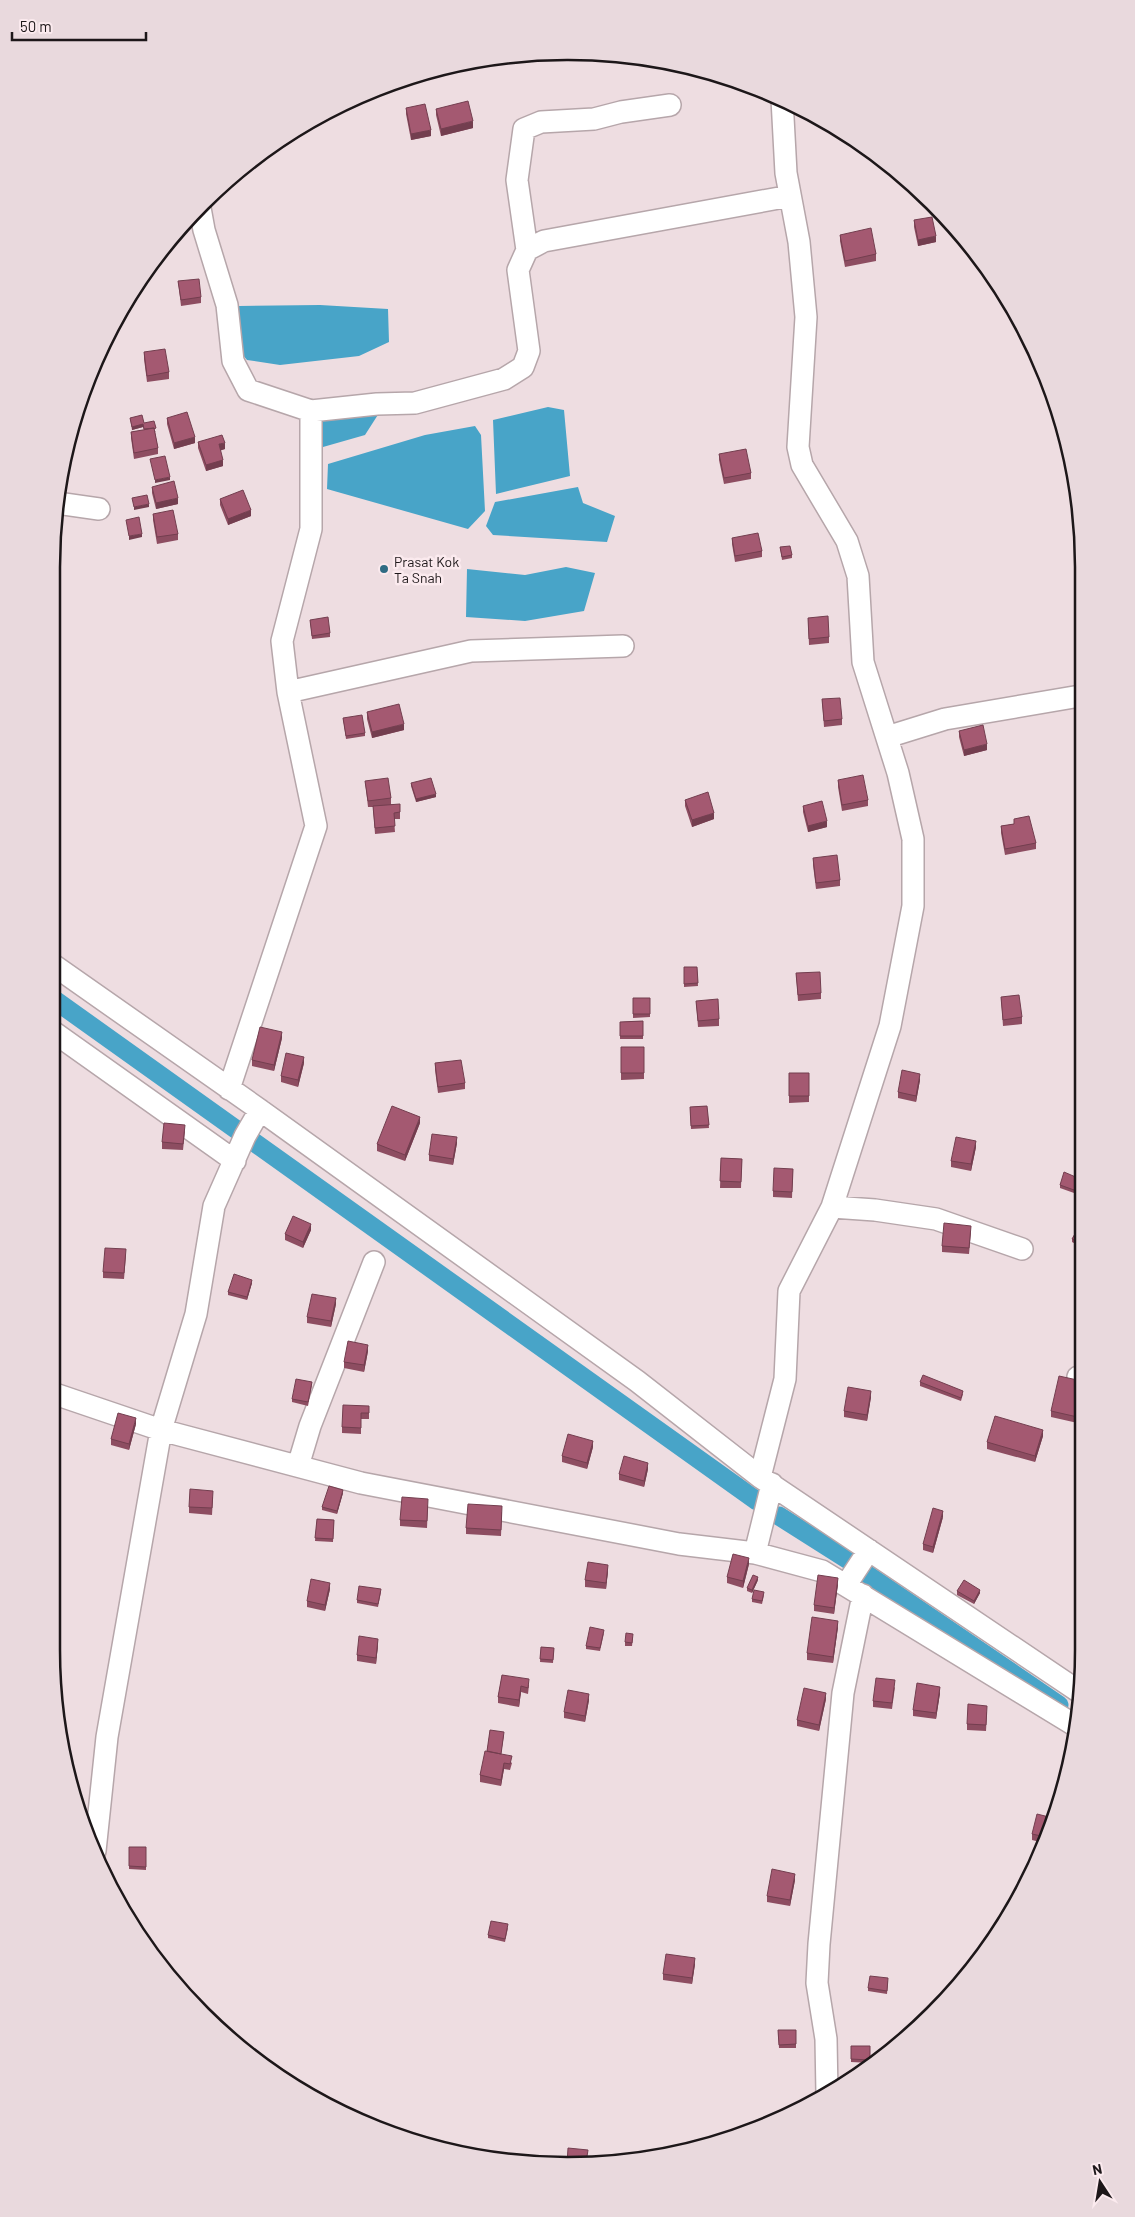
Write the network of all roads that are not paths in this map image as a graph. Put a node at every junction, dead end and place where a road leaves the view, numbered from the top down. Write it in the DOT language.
graph roads {
  1 [pos="670,105"];
  2 [pos="782,108"];
  3 [pos="790,196"];
  4 [pos="202,217"];
  5 [pos="527,250"];
  6 [pos="311,411"];
  7 [pos="64,505"];
  8 [pos="100,509"];
  9 [pos="623,646"];
  10 [pos="288,692"];
  11 [pos="1075,697"];
  12 [pos="886,737"];
  13 [pos="60,970"];
  14 [pos="60,1037"];
  15 [pos="229,1089"];
  16 [pos="260,1110"];
  17 [pos="235,1161"];
  18 [pos="832,1207"];
  19 [pos="1022,1250"];
  20 [pos="374,1262"];
  21 [pos="60,1396"];
  22 [pos="161,1430"];
  23 [pos="298,1466"];
  24 [pos="766,1480"];
  25 [pos="869,1550"];
  26 [pos="755,1553"];
  27 [pos="854,1590"];
  28 [pos="1074,1688"];
  29 [pos="1070,1722"];
  30 [pos="96,1837"];
  31 [pos="827,2085"];
  1 -- 5 [label="street"];
  2 -- 3 [label="street"];
  3 -- 5 [label="street"];
  3 -- 12 [label="street"];
  4 -- 6 [label="street"];
  5 -- 6 [label="street"];
  6 -- 10 [label="street"];
  7 -- 8 [label="street"];
  9 -- 10 [label="street"];
  10 -- 15 [label="street"];
  11 -- 12 [label="street"];
  12 -- 18 [label="street"];
  13 -- 15 [label="street"];
  14 -- 17 [label="street"];
  15 -- 16 [label="street"];
  16 -- 17 [label="street"];
  16 -- 24 [label="street"];
  17 -- 22 [label="street"];
  18 -- 19 [label="street"];
  18 -- 24 [label="street"];
  20 -- 23 [label="street"];
  21 -- 22 [label="street"];
  22 -- 23 [label="street"];
  22 -- 30 [label="street"];
  23 -- 26 [label="street"];
  24 -- 25 [label="street"];
  24 -- 26 [label="street"];
  25 -- 27 [label="street"];
  25 -- 28 [label="street"];
  26 -- 27 [label="street"];
  27 -- 29 [label="street"];
  27 -- 31 [label="street"];
}
